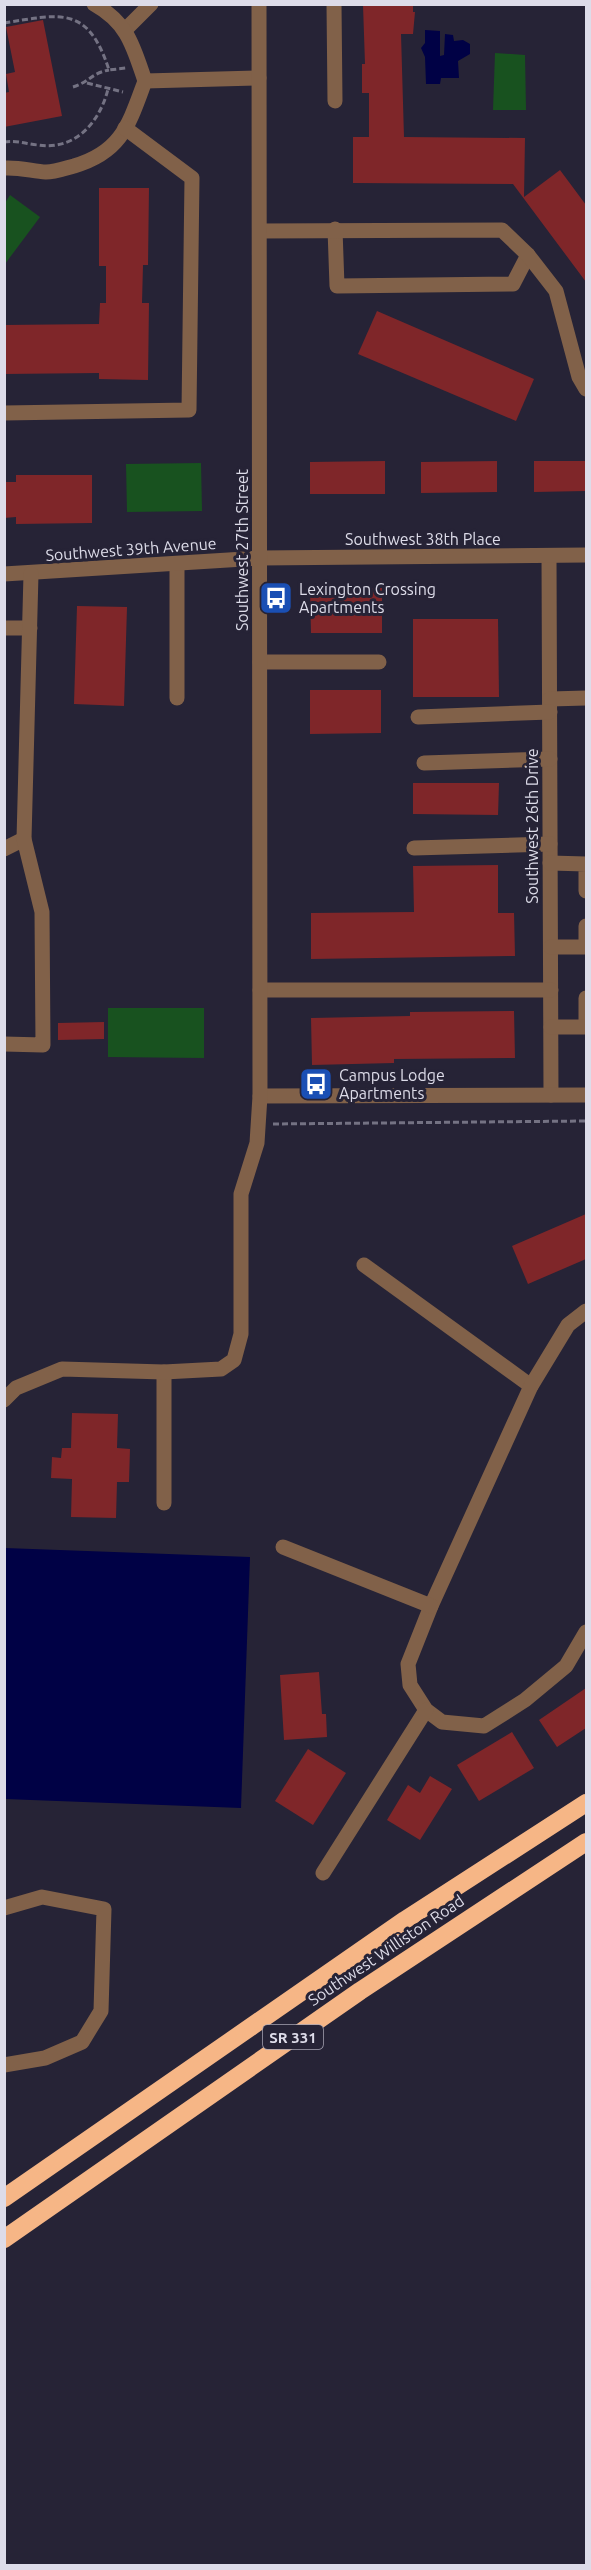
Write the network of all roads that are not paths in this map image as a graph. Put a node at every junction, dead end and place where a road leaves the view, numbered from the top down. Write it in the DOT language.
graph roads {
  1 [pos="94,4"];
  2 [pos="151,4"];
  3 [pos="260,4"];
  4 [pos="334,4"];
  5 [pos="125,30"];
  6 [pos="260,78"];
  7 [pos="141,81"];
  8 [pos="335,101"];
  9 [pos="125,128"];
  10 [pos="4,168"];
  11 [pos="335,229"];
  12 [pos="260,231"];
  13 [pos="528,255"];
  14 [pos="586,389"];
  15 [pos="4,412"];
  16 [pos="586,555"];
  17 [pos="549,556"];
  18 [pos="260,558"];
  19 [pos="177,564"];
  20 [pos="4,574"];
  21 [pos="32,574"];
  22 [pos="4,628"];
  23 [pos="30,628"];
  24 [pos="260,662"];
  25 [pos="379,662"];
  26 [pos="177,698"];
  27 [pos="586,698"];
  28 [pos="550,706"];
  29 [pos="418,717"];
  30 [pos="550,759"];
  31 [pos="424,763"];
  32 [pos="24,839"];
  33 [pos="550,844"];
  34 [pos="414,848"];
  35 [pos="4,849"];
  36 [pos="550,863"];
  37 [pos="586,863"];
  38 [pos="586,891"];
  39 [pos="586,926"];
  40 [pos="550,947"];
  41 [pos="586,947"];
  42 [pos="586,956"];
  43 [pos="260,990"];
  44 [pos="551,990"];
  45 [pos="586,998"];
  46 [pos="586,1022"];
  47 [pos="551,1027"];
  48 [pos="586,1027"];
  49 [pos="4,1044"];
  50 [pos="551,1095"];
  51 [pos="586,1095"];
  52 [pos="260,1096"];
  53 [pos="364,1265"];
  54 [pos="586,1311"];
  55 [pos="164,1372"];
  56 [pos="531,1386"];
  57 [pos="4,1400"];
  58 [pos="164,1503"];
  59 [pos="283,1547"];
  60 [pos="430,1606"];
  61 [pos="586,1632"];
  62 [pos="426,1710"];
  63 [pos="586,1803"];
  64 [pos="586,1842"];
  65 [pos="323,1873"];
  66 [pos="4,1908"];
  67 [pos="4,2065"];
  68 [pos="4,2198"];
  69 [pos="4,2239"];
  1 -- 5 [label="street"];
  2 -- 5 [label="street"];
  3 -- 6 [label="street, Southwest 27th Street"];
  4 -- 8 [label="street"];
  5 -- 7 [label="street"];
  6 -- 7 [label="street"];
  6 -- 12 [label="street, Southwest 27th Street"];
  7 -- 9 [label="street"];
  9 -- 10 [label="street"];
  9 -- 15 [label="street"];
  11 -- 12 [label="street"];
  11 -- 13 [label="street"];
  11 -- 13 [label="street"];
  12 -- 18 [label="street, Southwest 27th Street"];
  13 -- 14 [label="street"];
  16 -- 17 [label="street, Southwest 38th Place"];
  17 -- 18 [label="street, Southwest 38th Place"];
  17 -- 28 [label="street, Southwest 26th Drive"];
  18 -- 19 [label="street, Southwest 39th Avenue"];
  18 -- 24 [label="street, Southwest 27th Street"];
  19 -- 21 [label="street, Southwest 39th Avenue"];
  19 -- 26 [label="street"];
  20 -- 21 [label="street, Southwest 39th Avenue"];
  21 -- 23 [label="street"];
  22 -- 23 [label="street"];
  23 -- 32 [label="street"];
  24 -- 25 [label="street"];
  24 -- 43 [label="street, Southwest 27th Street"];
  27 -- 28 [label="street"];
  28 -- 29 [label="street"];
  28 -- 30 [label="street, Southwest 26th Drive"];
  30 -- 31 [label="street"];
  30 -- 33 [label="street, Southwest 26th Drive"];
  32 -- 35 [label="street"];
  32 -- 49 [label="street"];
  33 -- 34 [label="street"];
  33 -- 36 [label="street, Southwest 26th Drive"];
  36 -- 37 [label="street"];
  36 -- 40 [label="street, Southwest 26th Drive"];
  37 -- 38 [label="street"];
  39 -- 41 [label="street"];
  40 -- 41 [label="street"];
  40 -- 44 [label="street, Southwest 26th Drive"];
  41 -- 42 [label="street"];
  43 -- 44 [label="street"];
  43 -- 52 [label="street, Southwest 27th Street"];
  44 -- 47 [label="street, Southwest 26th Drive"];
  45 -- 46 [label="street"];
  47 -- 48 [label="street"];
  47 -- 50 [label="street, Southwest 26th Drive"];
  50 -- 51 [label="street"];
  50 -- 52 [label="street"];
  52 -- 55 [label="street, Southwest 27th Street"];
  53 -- 56 [label="street"];
  54 -- 56 [label="street"];
  55 -- 57 [label="street, Southwest 27th Street"];
  55 -- 58 [label="street"];
  56 -- 60 [label="street"];
  59 -- 60 [label="street"];
  60 -- 62 [label="street"];
  61 -- 62 [label="street"];
  62 -- 65 [label="street"];
  63 -- 68 [label="highway, Southwest Williston Road / SR 331"];
  64 -- 69 [label="highway, Southwest Williston Road / SR 331"];
  66 -- 67 [label="street"];
}
